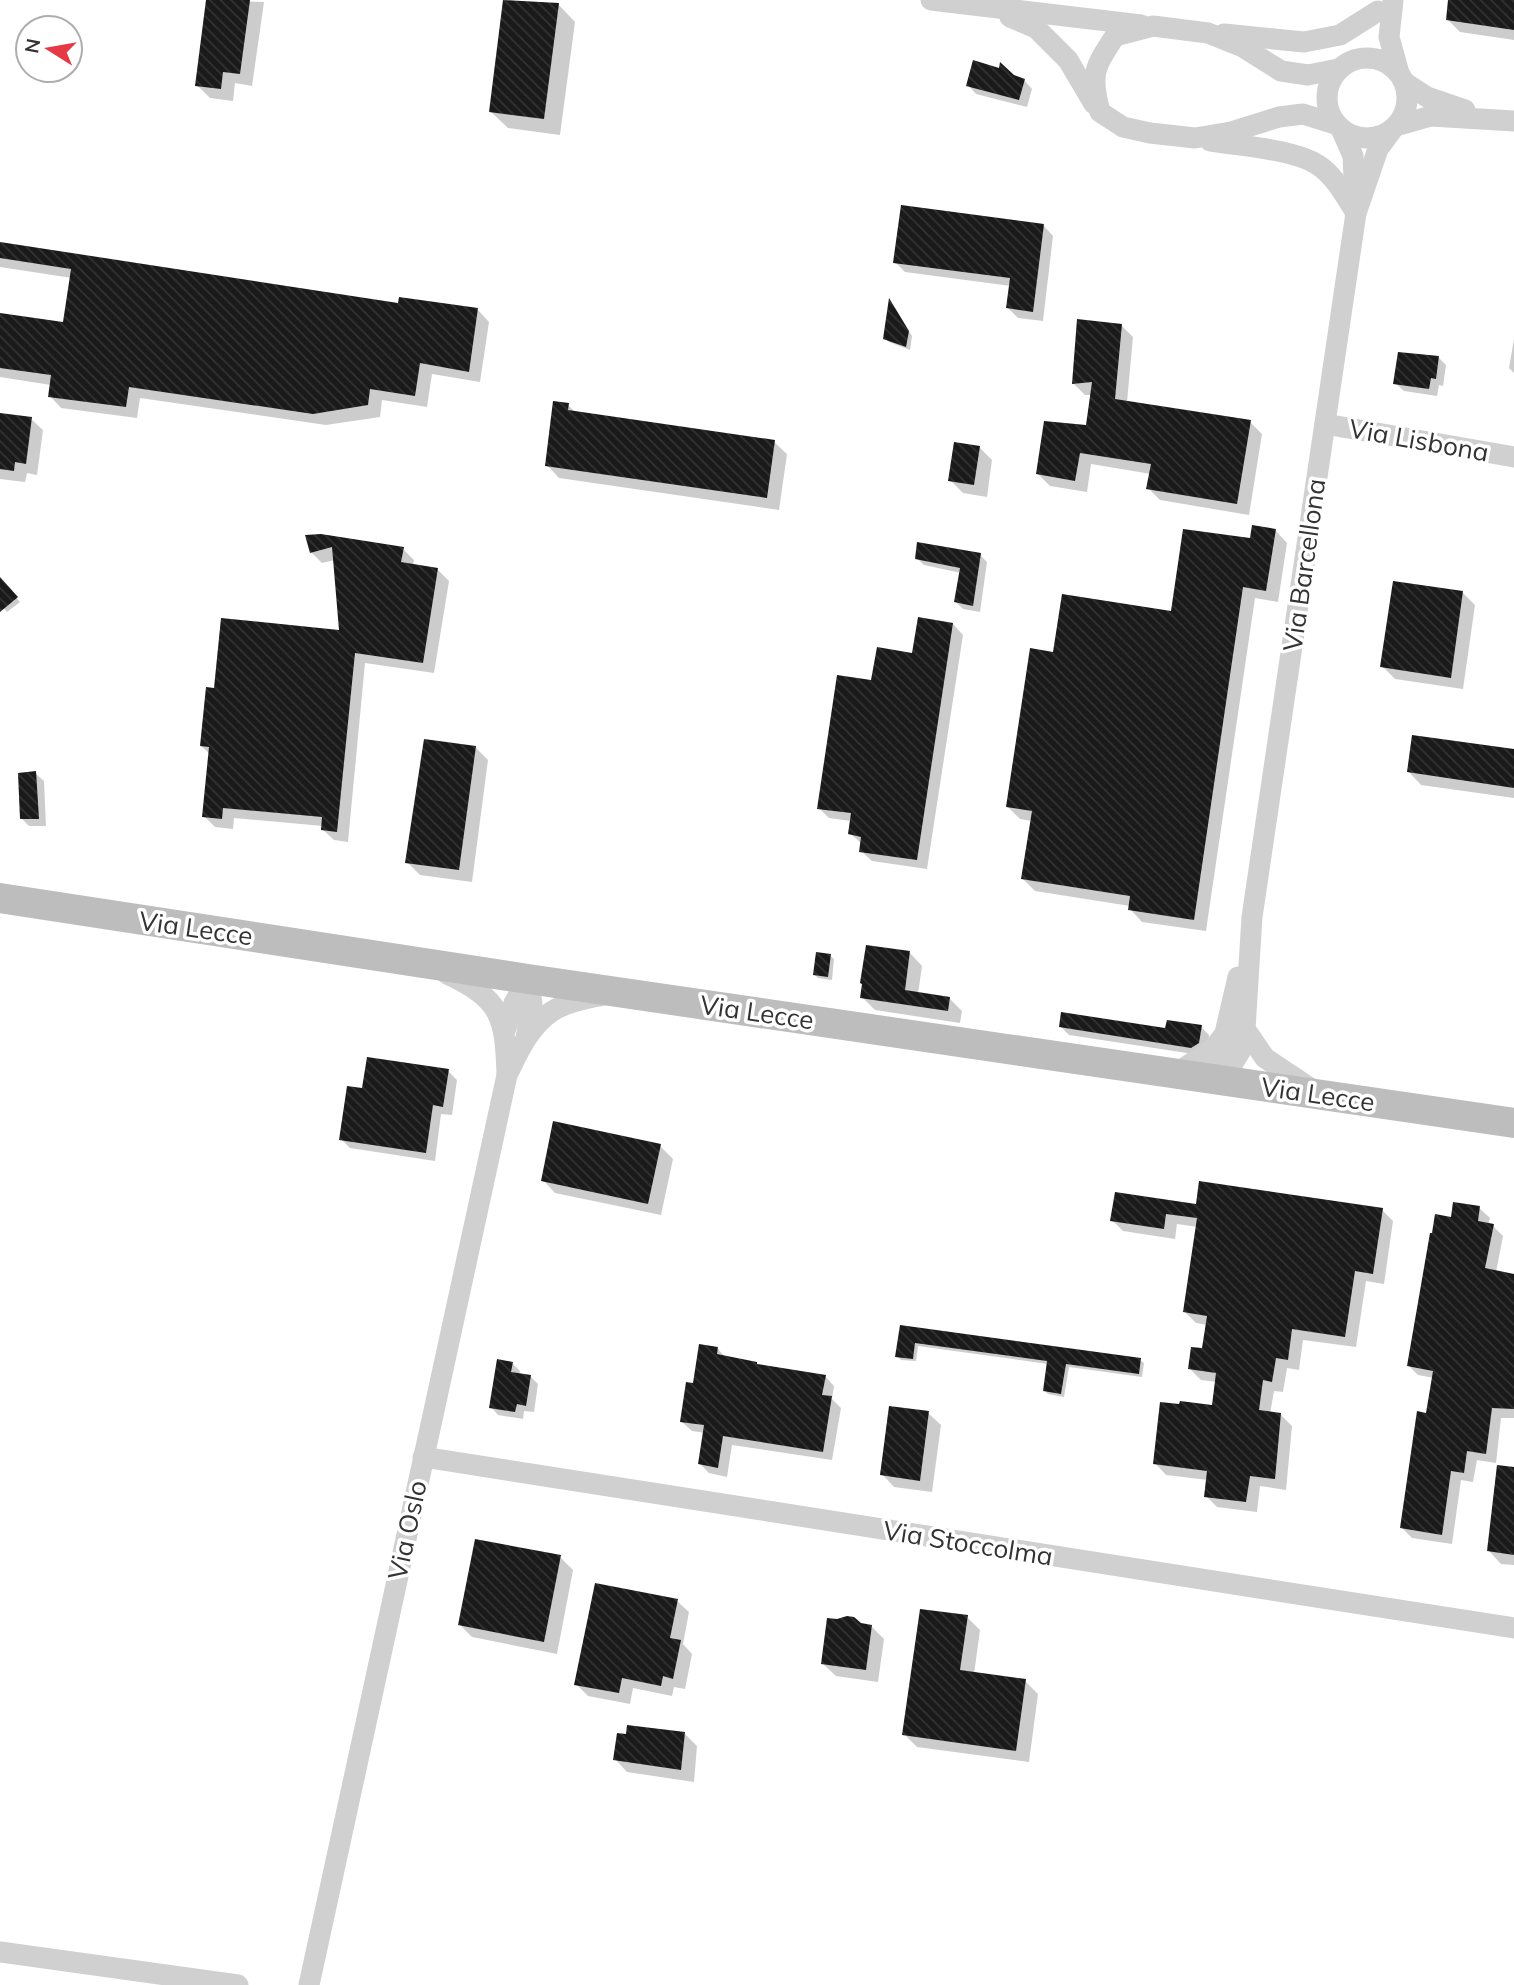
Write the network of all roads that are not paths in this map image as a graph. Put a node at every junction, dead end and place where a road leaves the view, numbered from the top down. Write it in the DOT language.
graph roads {
  1 [pos="931,0"];
  2 [pos="1385,4"];
  3 [pos="985,6"];
  4 [pos="1153,26"];
  5 [pos="1208,33"];
  6 [pos="1346,64"];
  7 [pos="1401,78"];
  8 [pos="1100,112"];
  9 [pos="1506,120"];
  10 [pos="1339,127"];
  11 [pos="1394,128"];
  12 [pos="1195,138"];
  13 [pos="1356,213"];
  14 [pos="1325,424"];
  15 [pos="1514,457"];
  16 [pos="0,898"];
  17 [pos="419,961"];
  18 [pos="528,979"];
  19 [pos="619,992"];
  20 [pos="505,1031"];
  21 [pos="1235,1032"];
  22 [pos="526,1038"];
  23 [pos="1175,1074"];
  24 [pos="507,1076"];
  25 [pos="1222,1082"];
  26 [pos="1319,1094"];
  27 [pos="1514,1123"];
  28 [pos="423,1457"];
  29 [pos="1514,1628"];
  30 [pos="0,1952"];
  31 [pos="239,1985"];
  32 [pos="309,1985"];
  1 -- 3 [label="street"];
  2 -- 5 [label="street"];
  2 -- 6 [label="street"];
  2 -- 7 [label="street"];
  3 -- 4 [label="street"];
  3 -- 8 [label="street"];
  4 -- 5 [label="street"];
  4 -- 8 [label="street"];
  5 -- 6 [label="street"];
  6 -- 7 [label="street"];
  6 -- 10 [label="street"];
  7 -- 9 [label="street"];
  7 -- 11 [label="street"];
  8 -- 12 [label="street"];
  9 -- 11 [label="street"];
  10 -- 11 [label="street"];
  10 -- 12 [label="street"];
  10 -- 13 [label="street, Via Barcellona"];
  11 -- 13 [label="street, Via Barcellona"];
  12 -- 13 [label="street"];
  13 -- 14 [label="street, Via Barcellona"];
  14 -- 15 [label="street, Via Lisbona"];
  14 -- 21 [label="street, Via Barcellona"];
  16 -- 17 [label="main road, Via Lecce"];
  17 -- 18 [label="main road, Via Lecce"];
  17 -- 20 [label="street"];
  18 -- 19 [label="main road, Via Lecce"];
  18 -- 20 [label="street"];
  18 -- 22 [label="street"];
  19 -- 22 [label="street"];
  19 -- 23 [label="main road, Via Lecce"];
  20 -- 24 [label="street"];
  21 -- 23 [label="street"];
  21 -- 25 [label="street, Via Barcellona"];
  21 -- 26 [label="street"];
  22 -- 24 [label="street"];
  23 -- 25 [label="main road, Via Lecce"];
  24 -- 28 [label="street, Via Oslo"];
  25 -- 26 [label="main road, Via Lecce"];
  26 -- 27 [label="main road, Via Lecce"];
  28 -- 29 [label="street, Via Stoccolma"];
  28 -- 32 [label="street, Via Oslo"];
  30 -- 31 [label="street"];
}
